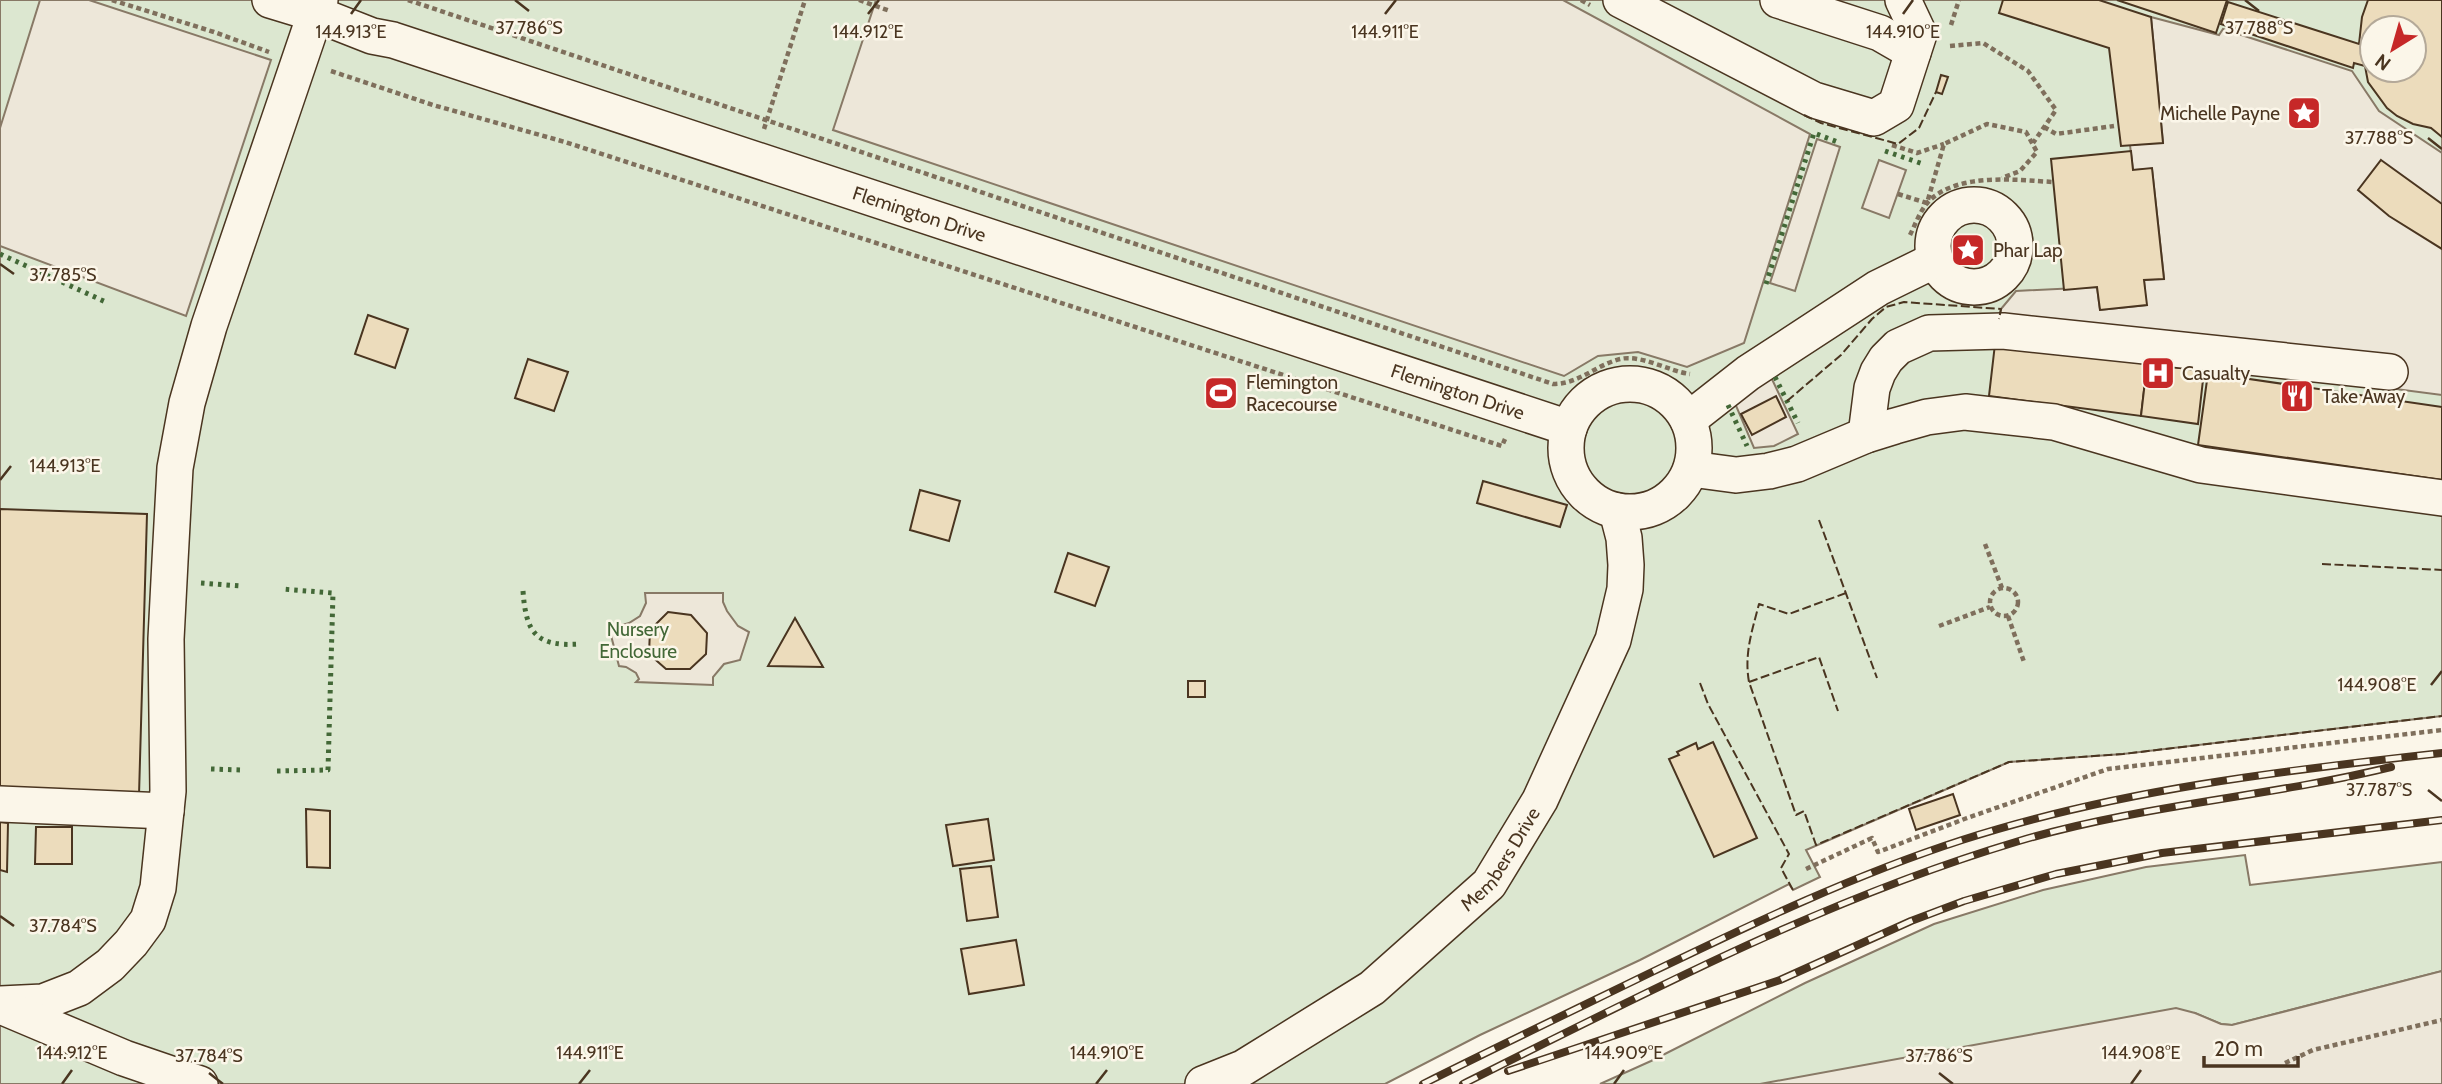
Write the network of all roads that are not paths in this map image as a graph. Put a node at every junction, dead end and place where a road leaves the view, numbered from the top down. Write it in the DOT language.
graph roads {
  1 [pos="270,0"];
  2 [pos="1621,0"];
  3 [pos="1778,0"];
  4 [pos="1903,0"];
  5 [pos="318,7"];
  6 [pos="1929,49"];
  7 [pos="1935,260"];
  8 [pos="2390,372"];
  9 [pos="1688,419"];
  10 [pos="1569,428"];
  11 [pos="1866,435"];
  12 [pos="1691,469"];
  13 [pos="2442,498"];
  14 [pos="1617,511"];
  15 [pos="0,804"];
  16 [pos="166,811"];
  17 [pos="0,1005"];
  18 [pos="200,1084"];
  19 [pos="1203,1084"];
  1 -- 5 [label="lane, Flemington Drive"];
  2 -- 6 [label="lane"];
  3 -- 6 [label="lane"];
  4 -- 6 [label="lane"];
  5 -- 10 [label="lane, Flemington Drive"];
  5 -- 16 [label="lane"];
  7 -- 9 [label="lane"];
  8 -- 11 [label="lane"];
  9 -- 10 [label="lane"];
  9 -- 12 [label="lane"];
  10 -- 14 [label="lane"];
  11 -- 12 [label="lane"];
  11 -- 13 [label="lane"];
  12 -- 14 [label="lane"];
  14 -- 19 [label="lane, Members Drive"];
  15 -- 16 [label="lane"];
  16 -- 17 [label="lane"];
  17 -- 18 [label="lane"];
}
